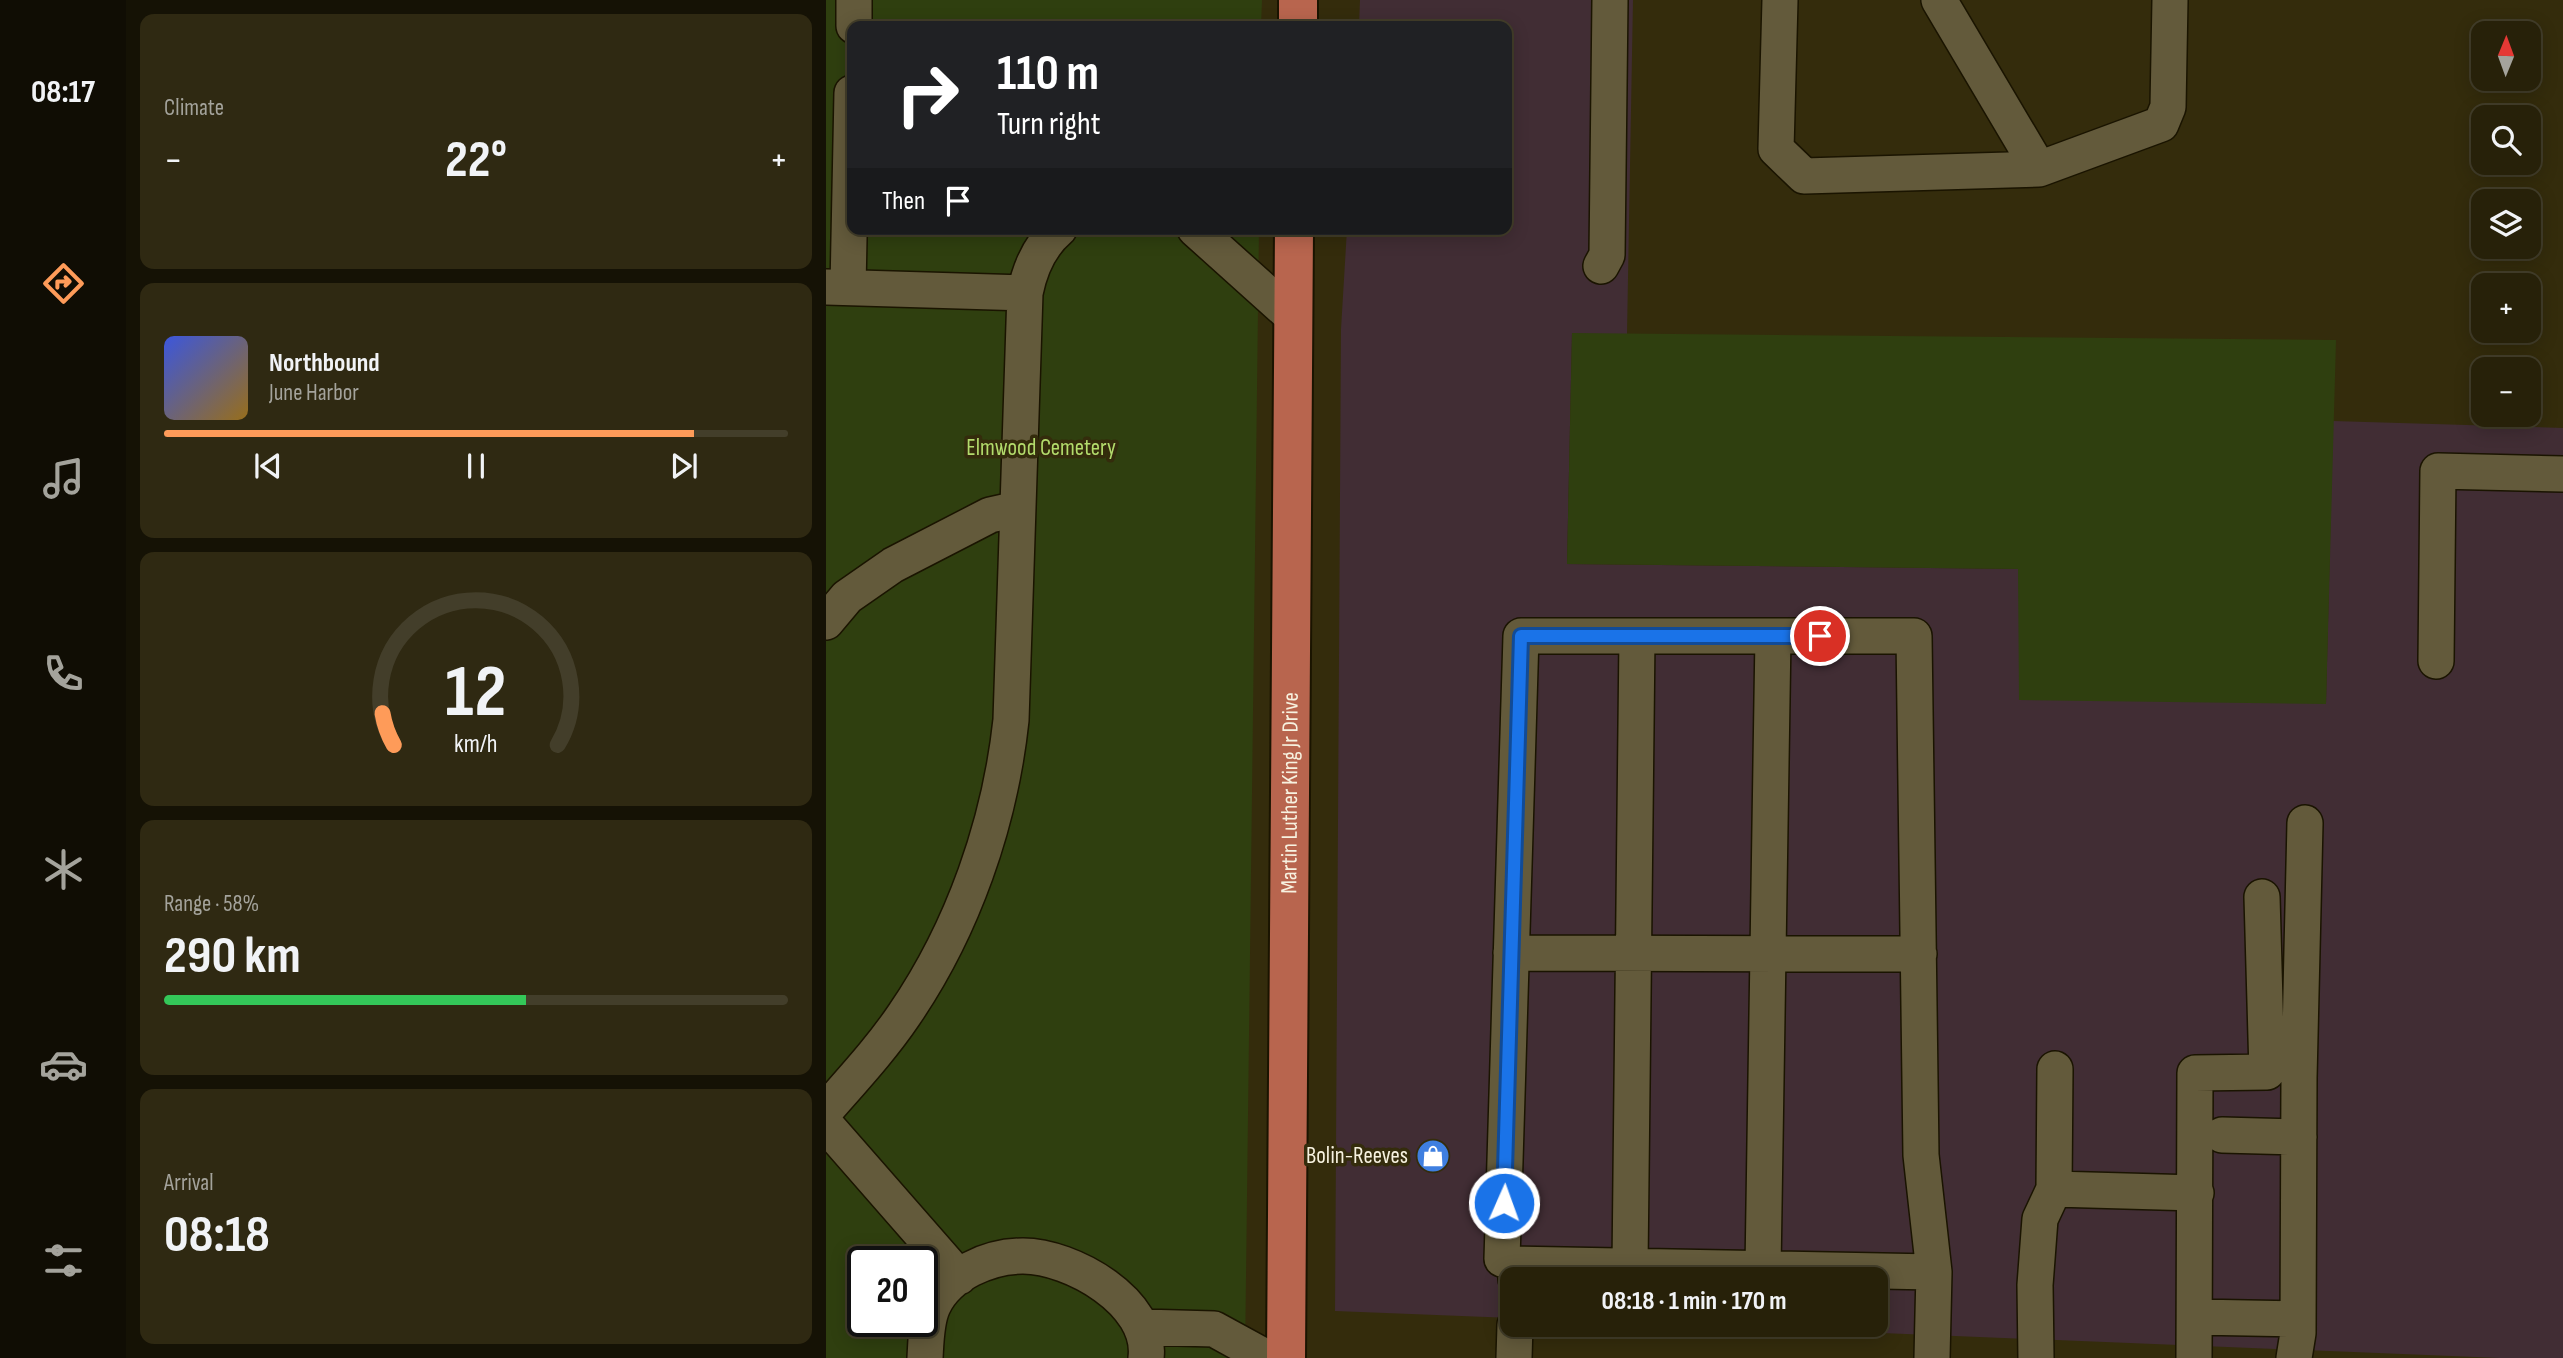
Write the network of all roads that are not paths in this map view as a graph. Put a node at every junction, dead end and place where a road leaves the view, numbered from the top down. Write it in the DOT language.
graph roads {
  1 [pos="854,0"];
  2 [pos="1298,0"];
  3 [pos="1610,0"];
  4 [pos="1780,0"];
  5 [pos="1939,0"];
  6 [pos="2170,0"];
  7 [pos="854,21"];
  8 [pos="1297,21"];
  9 [pos="847,158"];
  10 [pos="2039,169"];
  11 [pos="1054,235"];
  12 [pos="1202,235"];
  13 [pos="1294,235"];
  14 [pos="1601,266"];
  15 [pos="837,287"];
  16 [pos="1025,293"];
  17 [pos="1293,317"];
  18 [pos="2563,474"];
  19 [pos="1017,509"];
  20 [pos="826,622"];
  21 [pos="1773,636"];
  22 [pos="1637,637"];
  23 [pos="2436,661"];
  24 [pos="2305,823"];
  25 [pos="2262,897"];
  26 [pos="1511,953"];
  27 [pos="1633,954"];
  28 [pos="1919,954"];
  29 [pos="1768,955"];
  30 [pos="2055,1069"];
  31 [pos="826,1110"];
  32 [pos="826,1125"];
  33 [pos="2222,1135"];
  34 [pos="2299,1137"];
  35 [pos="2054,1189"];
  36 [pos="2196,1193"];
  37 [pos="1630,1266"];
  38 [pos="1511,1267"];
  39 [pos="1611,1267"];
  40 [pos="1674,1267"];
  41 [pos="1763,1267"];
  42 [pos="1888,1271"];
  43 [pos="1934,1272"];
  44 [pos="959,1277"];
  45 [pos="2195,1317"];
  46 [pos="2298,1319"];
  47 [pos="1515,1337"];
  48 [pos="1144,1343"];
  49 [pos="925,1358"];
  50 [pos="1267,1358"];
  51 [pos="1286,1358"];
  52 [pos="1514,1358"];
  53 [pos="1932,1358"];
  54 [pos="2036,1358"];
  55 [pos="2194,1358"];
  56 [pos="2294,1358"];
  1 -- 7 [label="lane"];
  2 -- 8 [label="main road"];
  3 -- 14 [label="lane"];
  4 -- 10 [label="lane"];
  5 -- 10 [label="lane"];
  6 -- 10 [label="lane"];
  9 -- 15 [label="lane"];
  11 -- 16 [label="lane"];
  12 -- 17 [label="lane"];
  13 -- 17 [label="main road, Martin Luther King Jr Drive"];
  15 -- 16 [label="lane"];
  16 -- 19 [label="lane"];
  17 -- 51 [label="main road, Martin Luther King Jr Drive"];
  18 -- 23 [label="lane"];
  19 -- 20 [label="lane"];
  19 -- 31 [label="lane"];
  21 -- 22 [label="lane"];
  21 -- 28 [label="lane"];
  21 -- 29 [label="lane"];
  22 -- 26 [label="lane"];
  22 -- 27 [label="lane"];
  24 -- 34 [label="lane"];
  25 -- 36 [label="lane"];
  26 -- 27 [label="lane"];
  26 -- 38 [label="lane"];
  27 -- 29 [label="lane"];
  27 -- 37 [label="lane"];
  28 -- 29 [label="lane"];
  28 -- 43 [label="lane"];
  29 -- 41 [label="lane"];
  30 -- 35 [label="lane"];
  32 -- 44 [label="lane"];
  33 -- 34 [label="lane"];
  34 -- 46 [label="lane"];
  35 -- 36 [label="lane"];
  35 -- 54 [label="lane"];
  36 -- 45 [label="lane"];
  37 -- 39 [label="lane"];
  37 -- 40 [label="lane"];
  42 -- 43 [label="lane"];
  43 -- 53 [label="lane"];
  44 -- 48 [label="lane"];
  44 -- 49 [label="lane"];
  45 -- 46 [label="lane"];
  45 -- 55 [label="lane"];
  46 -- 56 [label="lane"];
  47 -- 52 [label="lane"];
  48 -- 50 [label="lane"];
}
